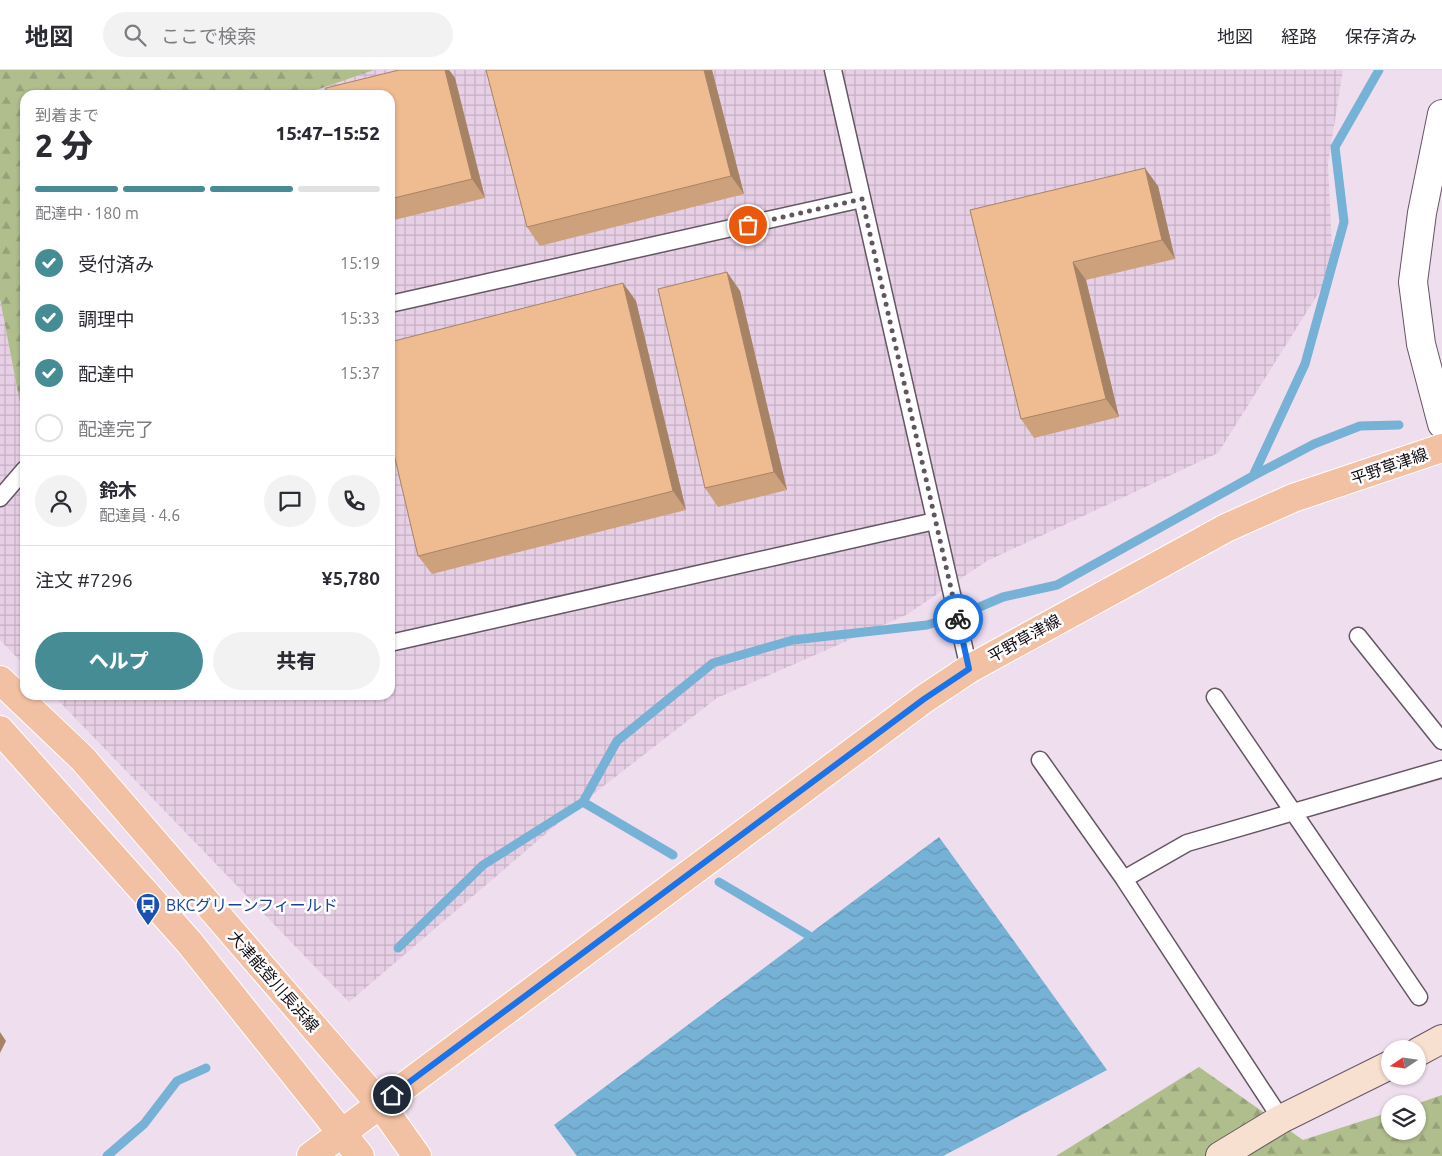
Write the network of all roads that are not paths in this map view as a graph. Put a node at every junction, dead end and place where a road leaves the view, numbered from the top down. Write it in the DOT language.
graph roads {
  1 [pos="833,70"];
  2 [pos="1442,114"];
  3 [pos="862,199"];
  4 [pos="395,303"];
  5 [pos="1442,424"];
  6 [pos="1442,448"];
  7 [pos="20,474"];
  8 [pos="0,498"];
  9 [pos="935,521"];
  10 [pos="1358,636"];
  11 [pos="395,642"];
  12 [pos="969,669"];
  13 [pos="0,680"];
  14 [pos="1215,697"];
  15 [pos="20,699"];
  16 [pos="21,700"];
  17 [pos="0,730"];
  18 [pos="1442,741"];
  19 [pos="1040,760"];
  20 [pos="1442,769"];
  21 [pos="1293,812"];
  22 [pos="1124,879"];
  23 [pos="1419,997"];
  24 [pos="1442,1040"];
  25 [pos="1426,1048"];
  26 [pos="1381,1069"];
  27 [pos="380,1104"];
  28 [pos="1281,1119"];
  29 [pos="342,1133"];
  30 [pos="311,1156"];
  31 [pos="360,1156"];
  32 [pos="417,1156"];
  33 [pos="1220,1156"];
  1 -- 3 [label="lane"];
  2 -- 5 [label="street"];
  3 -- 4 [label="lane"];
  3 -- 9 [label="lane"];
  6 -- 12 [label="main road, 平野草津線"];
  7 -- 8 [label="lane"];
  9 -- 11 [label="lane"];
  9 -- 12 [label="lane"];
  10 -- 18 [label="lane"];
  12 -- 27 [label="main road, 平野草津線"];
  13 -- 15 [label="main road, 大津能登川長浜線"];
  14 -- 21 [label="lane"];
  16 -- 27 [label="main road, 大津能登川長浜線"];
  17 -- 29 [label="main road"];
  19 -- 22 [label="lane"];
  20 -- 21 [label="lane"];
  21 -- 22 [label="lane"];
  21 -- 23 [label="lane"];
  22 -- 28 [label="lane"];
  24 -- 25 [label="street"];
  26 -- 28 [label="street"];
  27 -- 29 [label="main road, 平野草津線"];
  27 -- 32 [label="main road, 大津能登川長浜線"];
  28 -- 33 [label="street"];
  29 -- 30 [label="main road, 平野草津線"];
  29 -- 31 [label="main road"];
}
